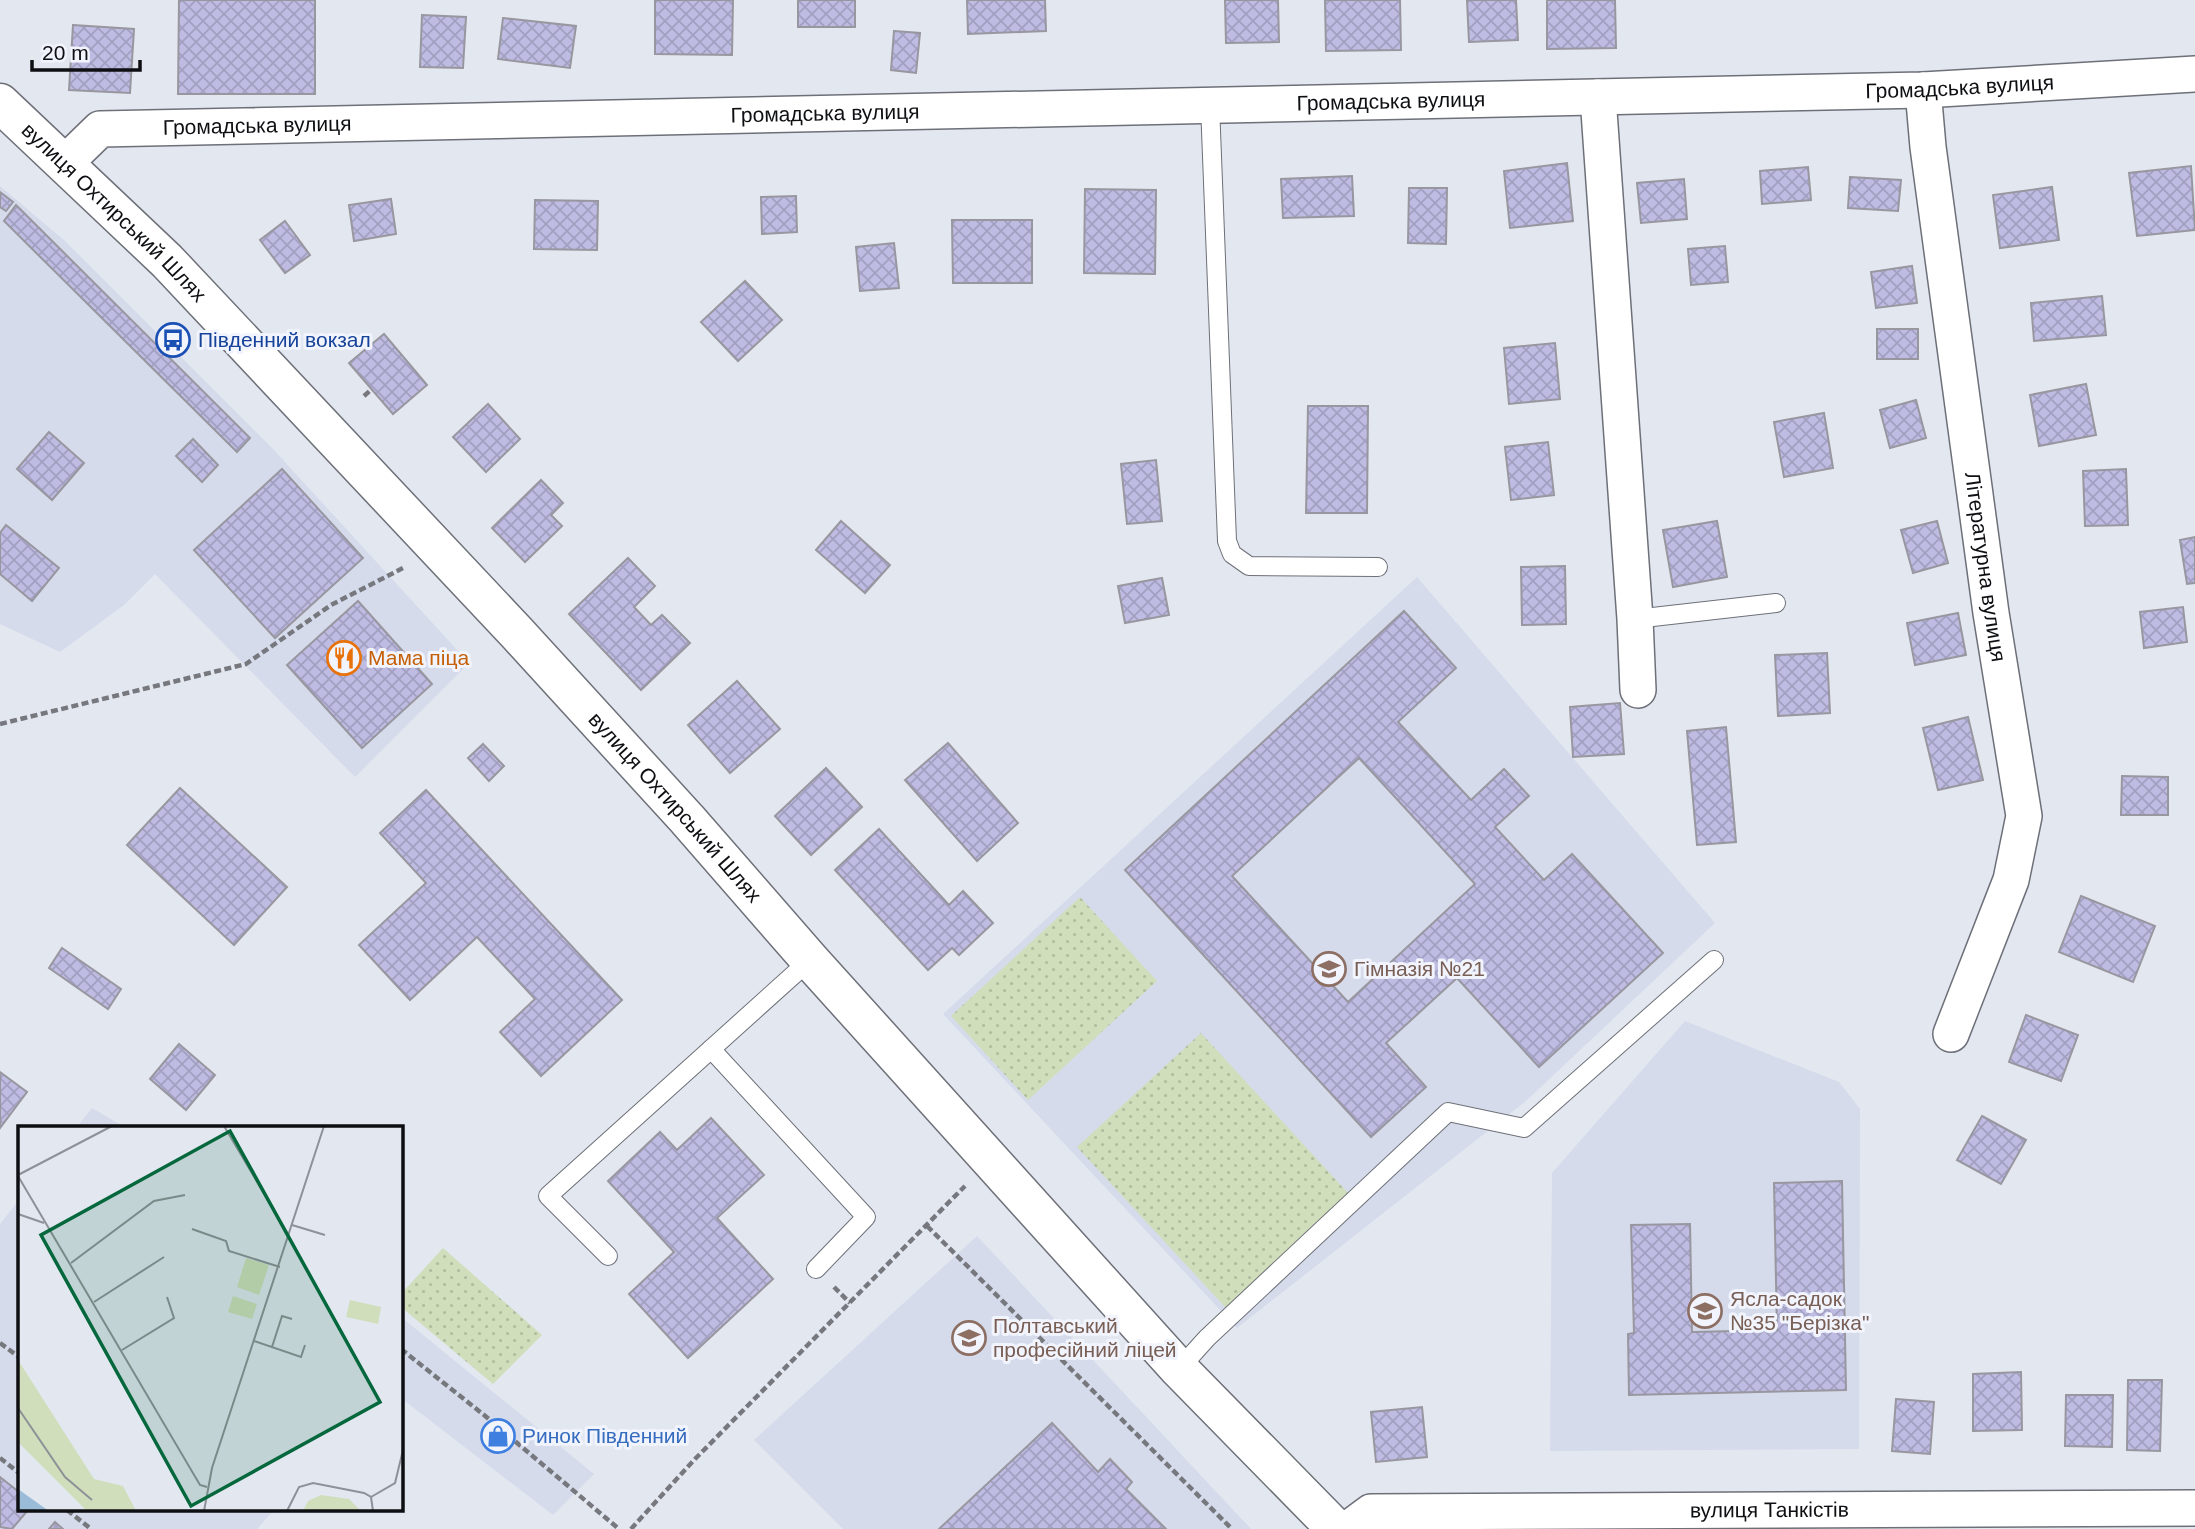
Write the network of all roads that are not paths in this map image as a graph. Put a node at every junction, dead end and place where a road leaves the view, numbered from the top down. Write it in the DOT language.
graph roads {
  1 [pos="2195,74"];
  2 [pos="1923,90"];
  3 [pos="1598,97"];
  4 [pos="0,103"];
  5 [pos="1210,105"];
  6 [pos="65,163"];
  7 [pos="1378,567"];
  8 [pos="1776,603"];
  9 [pos="1635,619"];
  10 [pos="1638,691"];
  11 [pos="810,960"];
  12 [pos="1714,960"];
  13 [pos="1951,1034"];
  14 [pos="711,1049"];
  15 [pos="608,1256"];
  16 [pos="816,1269"];
  17 [pos="1179,1370"];
  18 [pos="2195,1508"];
  19 [pos="1336,1529"];
  20 [pos="1348,1529"];
  1 -- 2 [label="street, Громадська вулиця"];
  2 -- 3 [label="street, Громадська вулиця"];
  2 -- 13 [label="street, Літературна вулиця"];
  3 -- 5 [label="street, Громадська вулиця"];
  3 -- 9 [label="street"];
  4 -- 6 [label="main road, вулиця Охтирський Шлях"];
  5 -- 6 [label="street, Громадська вулиця"];
  5 -- 7 [label="lane"];
  6 -- 11 [label="main road, вулиця Охтирський Шлях"];
  8 -- 9 [label="lane"];
  9 -- 10 [label="street"];
  11 -- 14 [label="lane"];
  11 -- 17 [label="main road, вулиця Охтирський Шлях"];
  12 -- 17 [label="lane"];
  14 -- 15 [label="lane"];
  14 -- 16 [label="lane"];
  17 -- 19 [label="main road, вулиця Охтирський Шлях"];
  18 -- 20 [label="street, вулиця Танкістів"];
}
